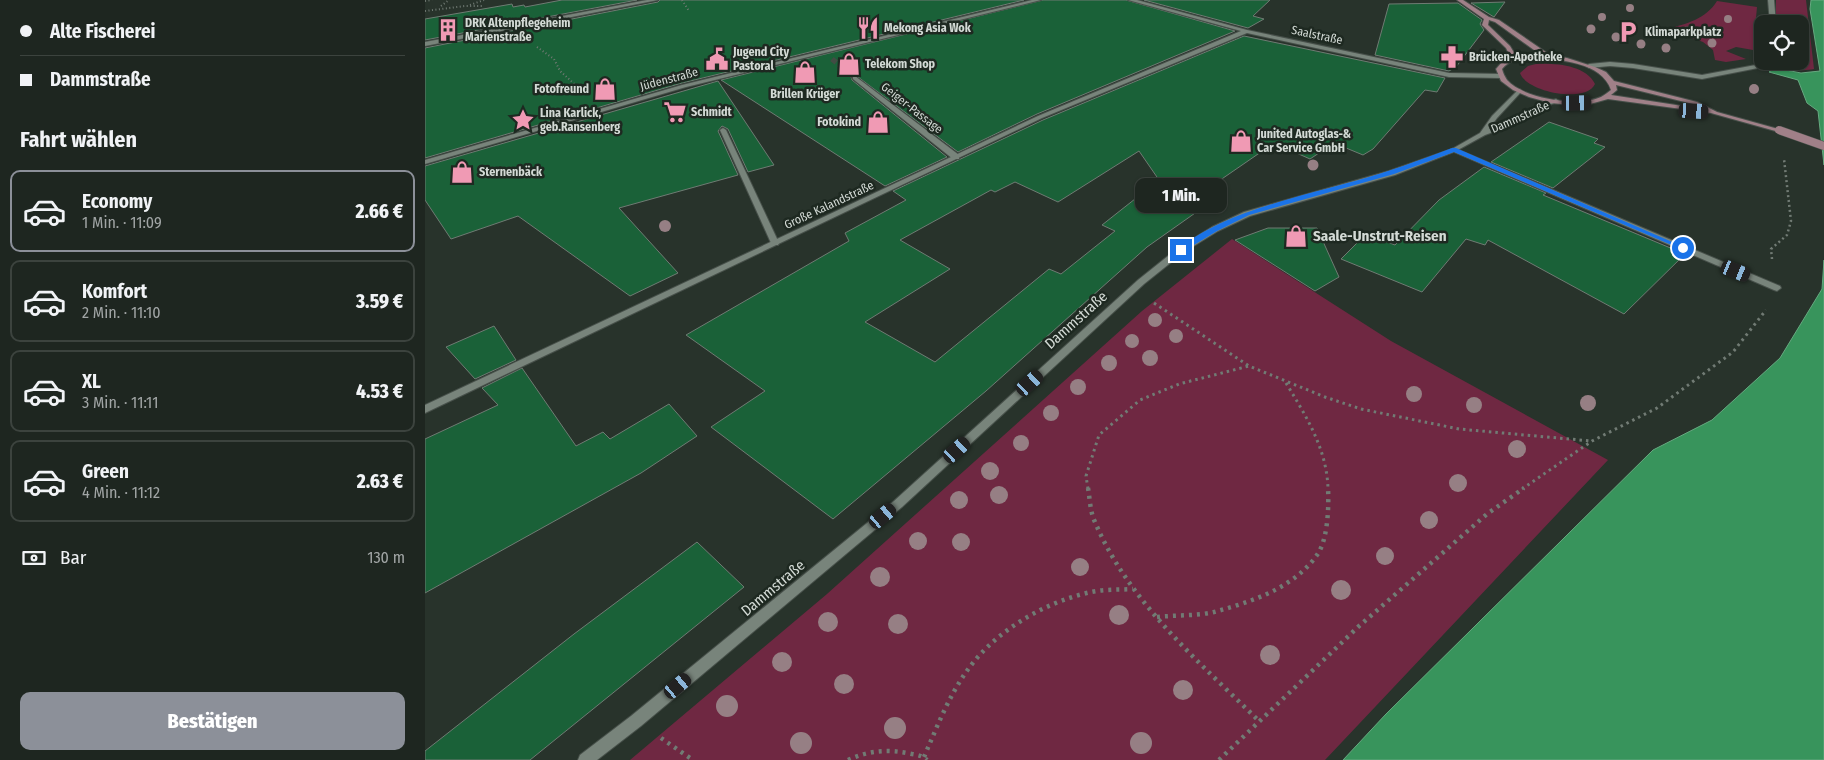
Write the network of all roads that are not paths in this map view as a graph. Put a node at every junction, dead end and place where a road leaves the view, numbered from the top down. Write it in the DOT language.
graph roads {
  1 [pos="655,0"];
  2 [pos="1038,0"];
  3 [pos="1131,0"];
  4 [pos="1460,0"];
  5 [pos="1771,0"];
  6 [pos="1772,15"];
  7 [pos="1487,18"];
  8 [pos="1246,31"];
  9 [pos="425,44"];
  10 [pos="823,52"];
  11 [pos="1547,57"];
  12 [pos="1514,58"];
  13 [pos="832,59"];
  14 [pos="1589,66"];
  15 [pos="1754,67"];
  16 [pos="1500,76"];
  17 [pos="855,78"];
  18 [pos="1613,83"];
  19 [pos="1519,91"];
  20 [pos="1609,96"];
  21 [pos="1555,101"];
  22 [pos="1715,113"];
  23 [pos="723,130"];
  24 [pos="1483,134"];
  25 [pos="1824,146"];
  26 [pos="1454,150"];
  27 [pos="956,157"];
  28 [pos="425,162"];
  29 [pos="775,243"];
  30 [pos="1777,288"];
  31 [pos="425,408"];
  32 [pos="585,760"];
  1 -- 9 [label="street"];
  2 -- 10 [label="street, Jüdenstraße"];
  3 -- 8 [label="street, Saalstraße"];
  4 -- 7 [label="main road"];
  5 -- 6 [label="street"];
  7 -- 11 [label="main road"];
  7 -- 12 [label="main road"];
  8 -- 16 [label="street, Saalstraße"];
  8 -- 27 [label="street, Große Kalandstraße"];
  10 -- 13 [label="street"];
  10 -- 28 [label="street, Jüdenstraße"];
  11 -- 12 [label="main road"];
  11 -- 14 [label="main road"];
  12 -- 16 [label="main road"];
  14 -- 15 [label="street"];
  14 -- 18 [label="main road"];
  16 -- 19 [label="main road"];
  17 -- 27 [label="street, Geiger-Passage"];
  18 -- 20 [label="main road"];
  18 -- 22 [label="main road"];
  19 -- 21 [label="main road"];
  19 -- 24 [label="street, Dammstraße"];
  20 -- 21 [label="main road"];
  20 -- 22 [label="main road"];
  21 -- 24 [label="street, Dammstraße"];
  22 -- 25 [label="main road, bridge"];
  23 -- 29 [label="street"];
  24 -- 26 [label="street, Dammstraße"];
  26 -- 30 [label="street"];
  26 -- 32 [label="street, Dammstraße"];
  27 -- 29 [label="street, Große Kalandstraße"];
  29 -- 31 [label="street, Große Kalandstraße"];
}
